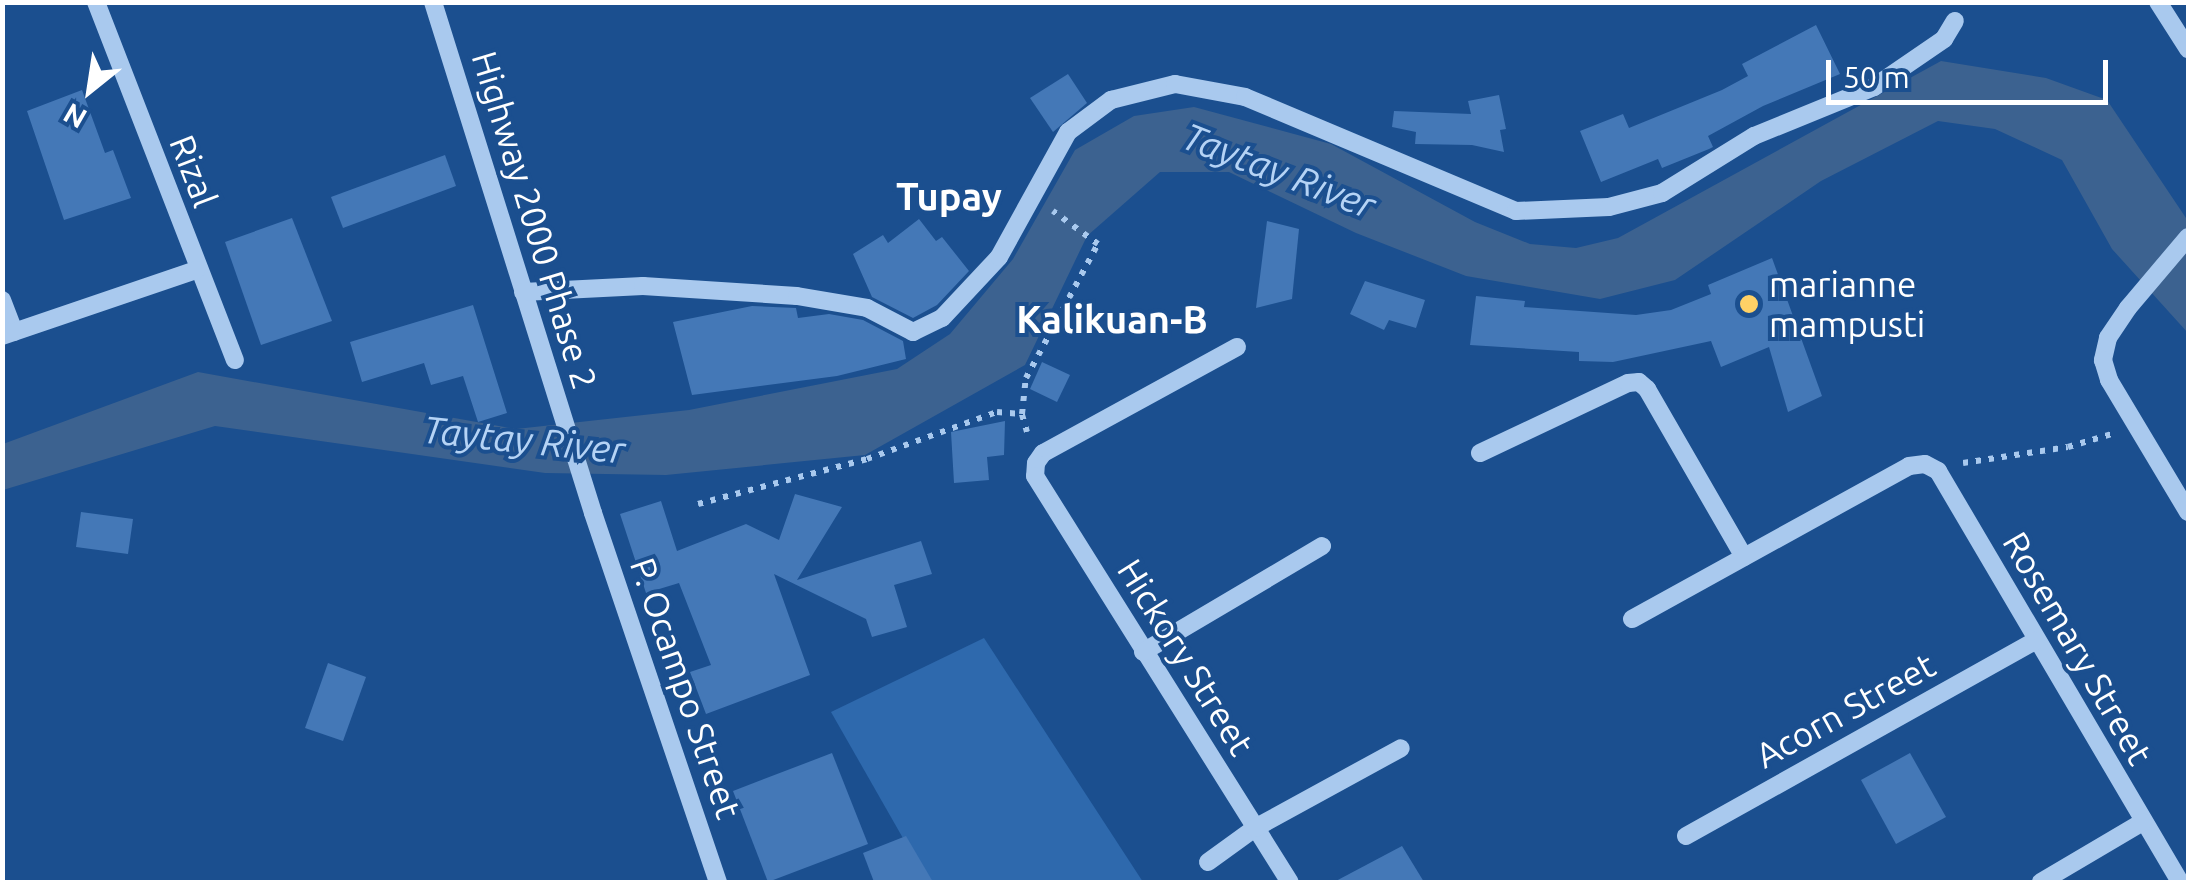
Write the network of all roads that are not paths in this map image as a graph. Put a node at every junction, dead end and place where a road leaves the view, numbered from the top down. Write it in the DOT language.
graph roads {
  1 [pos="96,2"];
  2 [pos="433,2"];
  3 [pos="2158,2"];
  4 [pos="1955,20"];
  5 [pos="2188,49"];
  6 [pos="2188,237"];
  7 [pos="196,270"];
  8 [pos="523,292"];
  9 [pos="2,300"];
  10 [pos="8,334"];
  11 [pos="1237,347"];
  12 [pos="235,360"];
  13 [pos="1480,453"];
  14 [pos="2188,512"];
  15 [pos="593,514"];
  16 [pos="1322,546"];
  17 [pos="1744,557"];
  18 [pos="1632,619"];
  19 [pos="2035,641"];
  20 [pos="1143,652"];
  21 [pos="1401,748"];
  22 [pos="2143,822"];
  23 [pos="1255,828"];
  24 [pos="1686,836"];
  25 [pos="1208,862"];
  26 [pos="718,882"];
  27 [pos="1290,882"];
  28 [pos="2042,882"];
  29 [pos="2180,882"];
  1 -- 7 [label="street, Rizal"];
  2 -- 8 [label="street, Highway 2000 Phase 2"];
  3 -- 5 [label="street"];
  4 -- 8 [label="street"];
  6 -- 14 [label="street"];
  7 -- 10 [label="street"];
  7 -- 12 [label="street, Rizal"];
  8 -- 15 [label="street, Highway 2000 Phase 2"];
  9 -- 10 [label="street"];
  11 -- 20 [label="street, Hickory Street"];
  13 -- 17 [label="street"];
  15 -- 26 [label="street, P. Ocampo Street"];
  16 -- 20 [label="street"];
  17 -- 18 [label="street"];
  17 -- 19 [label="street, Rosemary Street"];
  19 -- 22 [label="street, Rosemary Street"];
  19 -- 24 [label="street, Acorn Street"];
  20 -- 23 [label="street, Hickory Street"];
  21 -- 23 [label="street"];
  22 -- 28 [label="street"];
  22 -- 29 [label="street, Rosemary Street"];
  23 -- 25 [label="street"];
  23 -- 27 [label="street, Hickory Street"];
}
